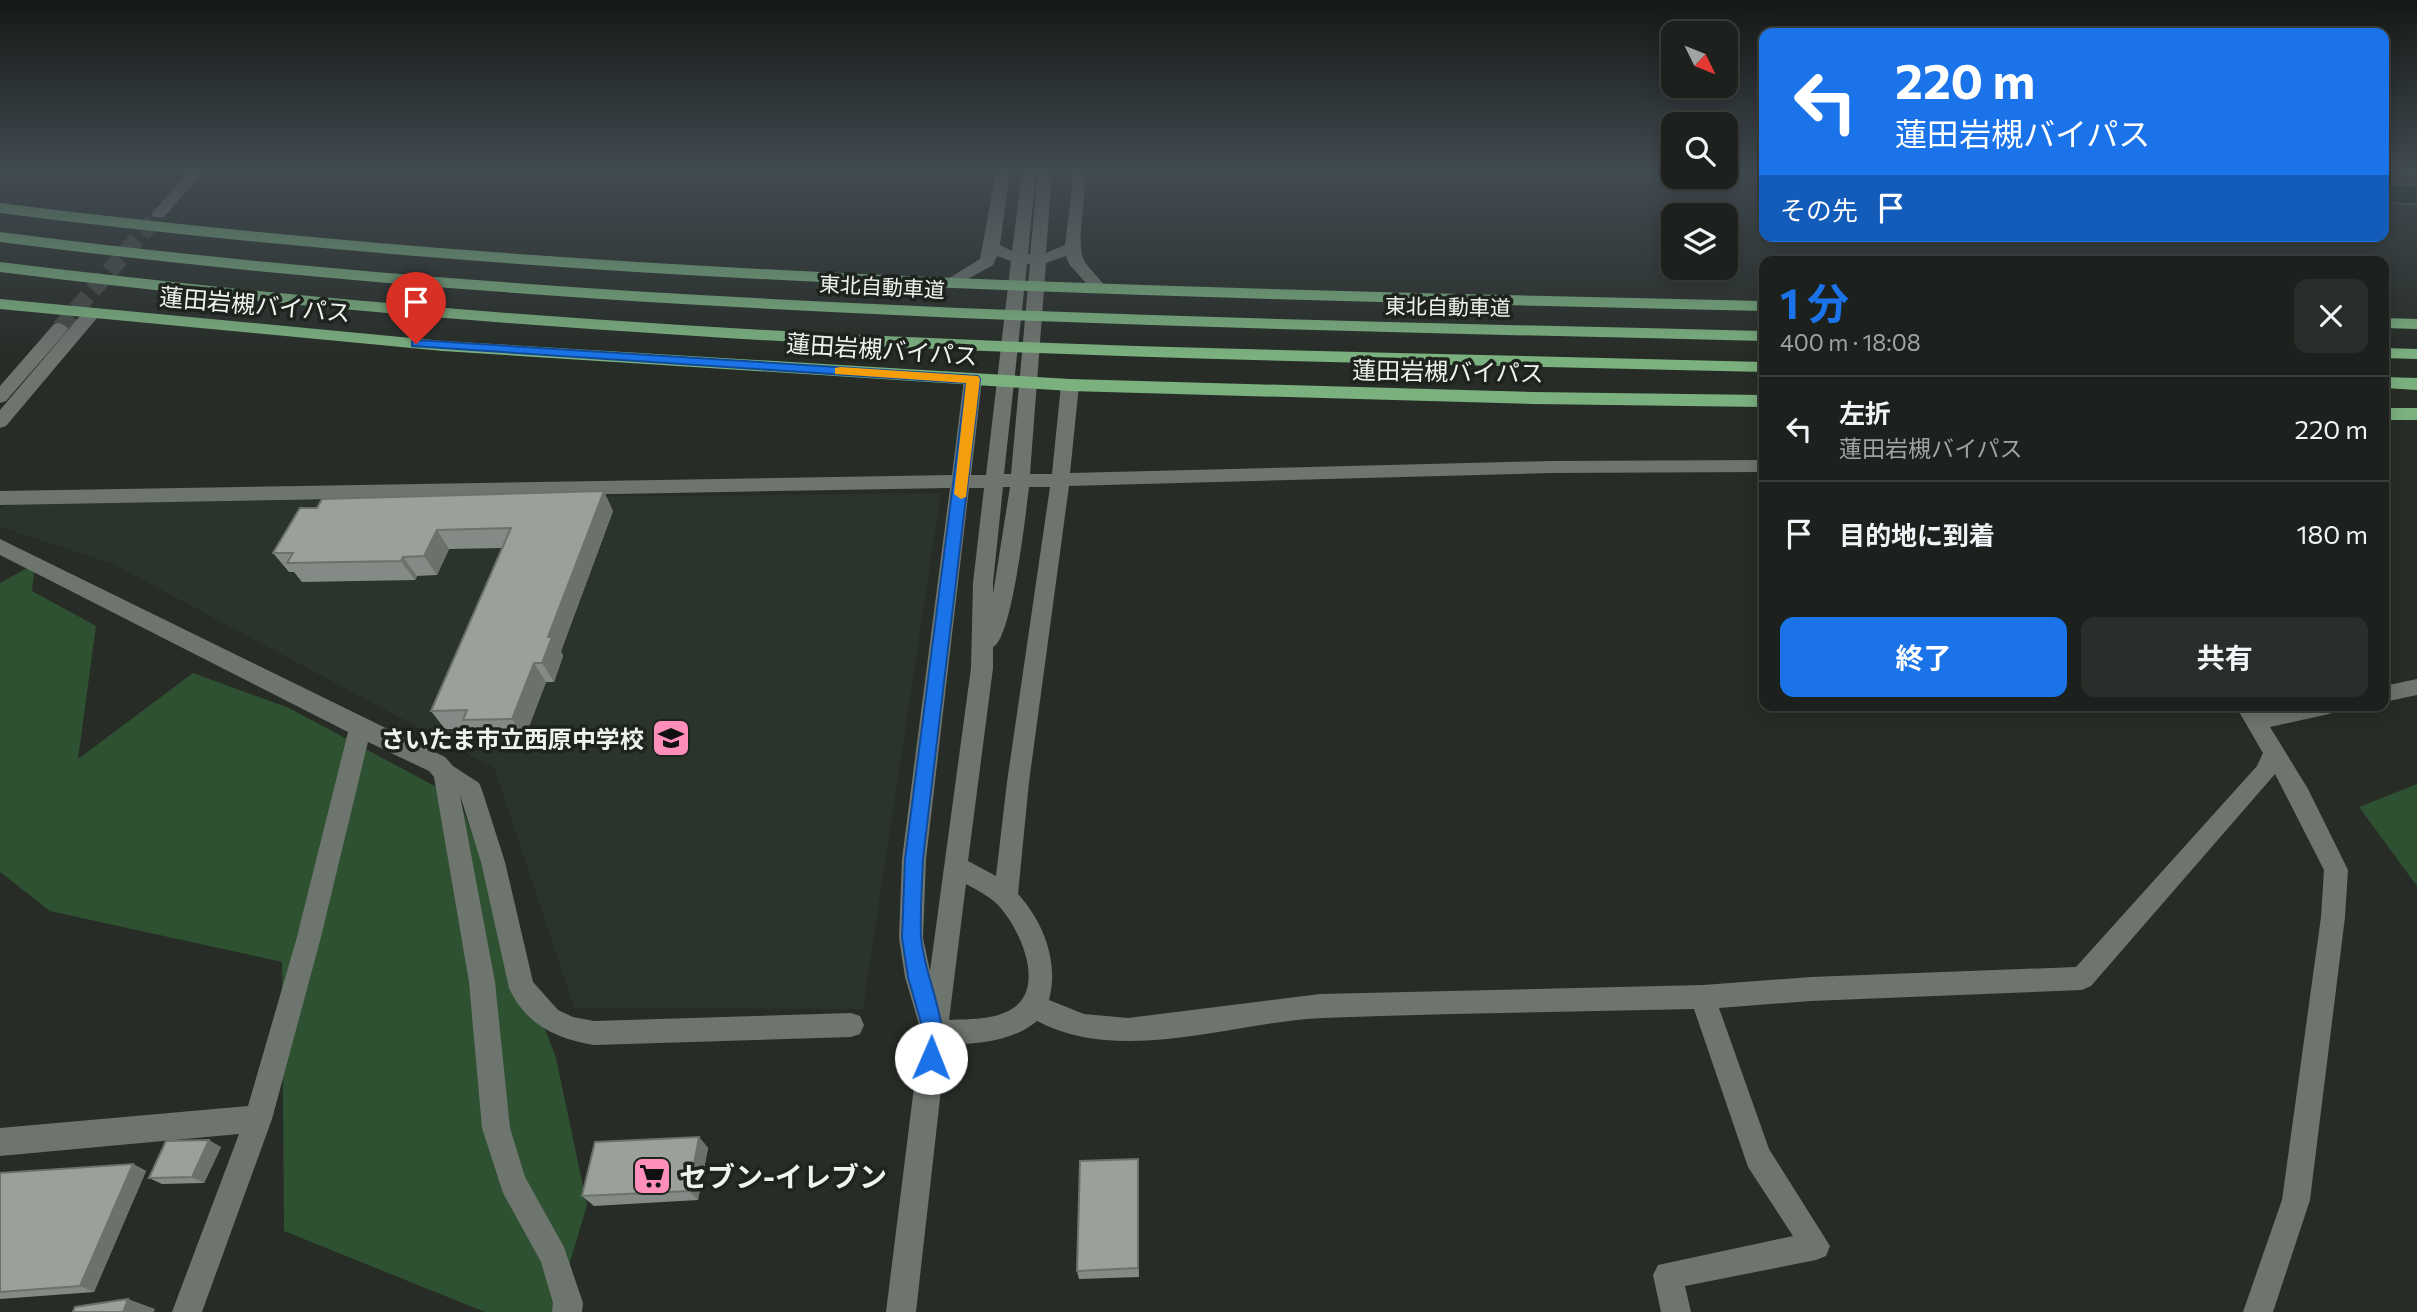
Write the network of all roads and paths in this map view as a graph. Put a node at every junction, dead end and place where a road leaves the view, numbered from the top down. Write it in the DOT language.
graph roads {
  1 [pos="201,233"];
  2 [pos="994,233"];
  3 [pos="1020,233"];
  4 [pos="1041,233"];
  5 [pos="1074,233"];
  6 [pos="0,237"];
  7 [pos="992,247"];
  8 [pos="1073,247"];
  9 [pos="0,267"];
  10 [pos="949,283"];
  11 [pos="1098,288"];
  12 [pos="0,304"];
  13 [pos="1759,306"];
  14 [pos="91,314"];
  15 [pos="2389,323"];
  16 [pos="2417,324"];
  17 [pos="60,328"];
  18 [pos="1759,337"];
  19 [pos="2389,354"];
  20 [pos="2417,354"];
  21 [pos="1759,367"];
  22 [pos="973,379"];
  23 [pos="2389,383"];
  24 [pos="2417,384"];
  25 [pos="1070,385"];
  26 [pos="0,397"];
  27 [pos="1759,401"];
  28 [pos="2389,414"];
  29 [pos="2417,414"];
  30 [pos="0,422"];
  31 [pos="1759,466"];
  32 [pos="1060,480"];
  33 [pos="962,481"];
  34 [pos="0,498"];
  35 [pos="4,556"];
  36 [pos="982,668"];
  37 [pos="2417,687"];
  38 [pos="2389,693"];
  39 [pos="2271,711"];
  40 [pos="2252,713"];
  41 [pos="360,728"];
  42 [pos="2275,751"];
  43 [pos="445,773"];
  44 [pos="955,866"];
  45 [pos="1006,897"];
  46 [pos="1703,997"];
  47 [pos="1034,1006"];
  48 [pos="851,1025"];
  49 [pos="934,1033"];
  50 [pos="258,1119"];
  51 [pos="0,1142"];
  52 [pos="187,1312"];
  53 [pos="566,1312"];
  54 [pos="901,1312"];
  55 [pos="1676,1312"];
  56 [pos="2258,1312"];
  1 -- 10 [label="highway"];
  2 -- 7 [label="street"];
  3 -- 36 [label="street"];
  4 -- 36 [label="street"];
  5 -- 8 [label="street"];
  6 -- 18 [label="highway, 東北自動車道"];
  7 -- 8 [label="street"];
  7 -- 10 [label="street"];
  8 -- 11 [label="street"];
  9 -- 21 [label="highway"];
  10 -- 11 [label="highway"];
  11 -- 13 [label="highway"];
  12 -- 14 [label="highway, 蓮田岩槻バイパス"];
  14 -- 22 [label="highway, 蓮田岩槻バイパス"];
  14 -- 30 [label="street"];
  15 -- 16 [label="highway"];
  17 -- 26 [label="street"];
  19 -- 20 [label="highway"];
  22 -- 25 [label="highway, 蓮田岩槻バイパス"];
  22 -- 33 [label="street"];
  23 -- 24 [label="highway"];
  25 -- 27 [label="highway, 蓮田岩槻バイパス"];
  25 -- 32 [label="street"];
  28 -- 29 [label="highway"];
  31 -- 32 [label="street"];
  32 -- 33 [label="street"];
  32 -- 45 [label="street"];
  33 -- 34 [label="street"];
  33 -- 49 [label="street"];
  35 -- 41 [label="street"];
  36 -- 44 [label="street"];
  37 -- 38 [label="street"];
  39 -- 40 [label="street"];
  40 -- 42 [label="street"];
  41 -- 43 [label="street"];
  41 -- 50 [label="street"];
  42 -- 46 [label="street"];
  42 -- 56 [label="street"];
  43 -- 48 [label="street"];
  43 -- 53 [label="street"];
  44 -- 45 [label="street"];
  44 -- 49 [label="street"];
  45 -- 47 [label="street"];
  46 -- 47 [label="street"];
  46 -- 55 [label="street"];
  47 -- 49 [label="street"];
  49 -- 54 [label="street"];
  50 -- 51 [label="street"];
  50 -- 52 [label="street"];
}
